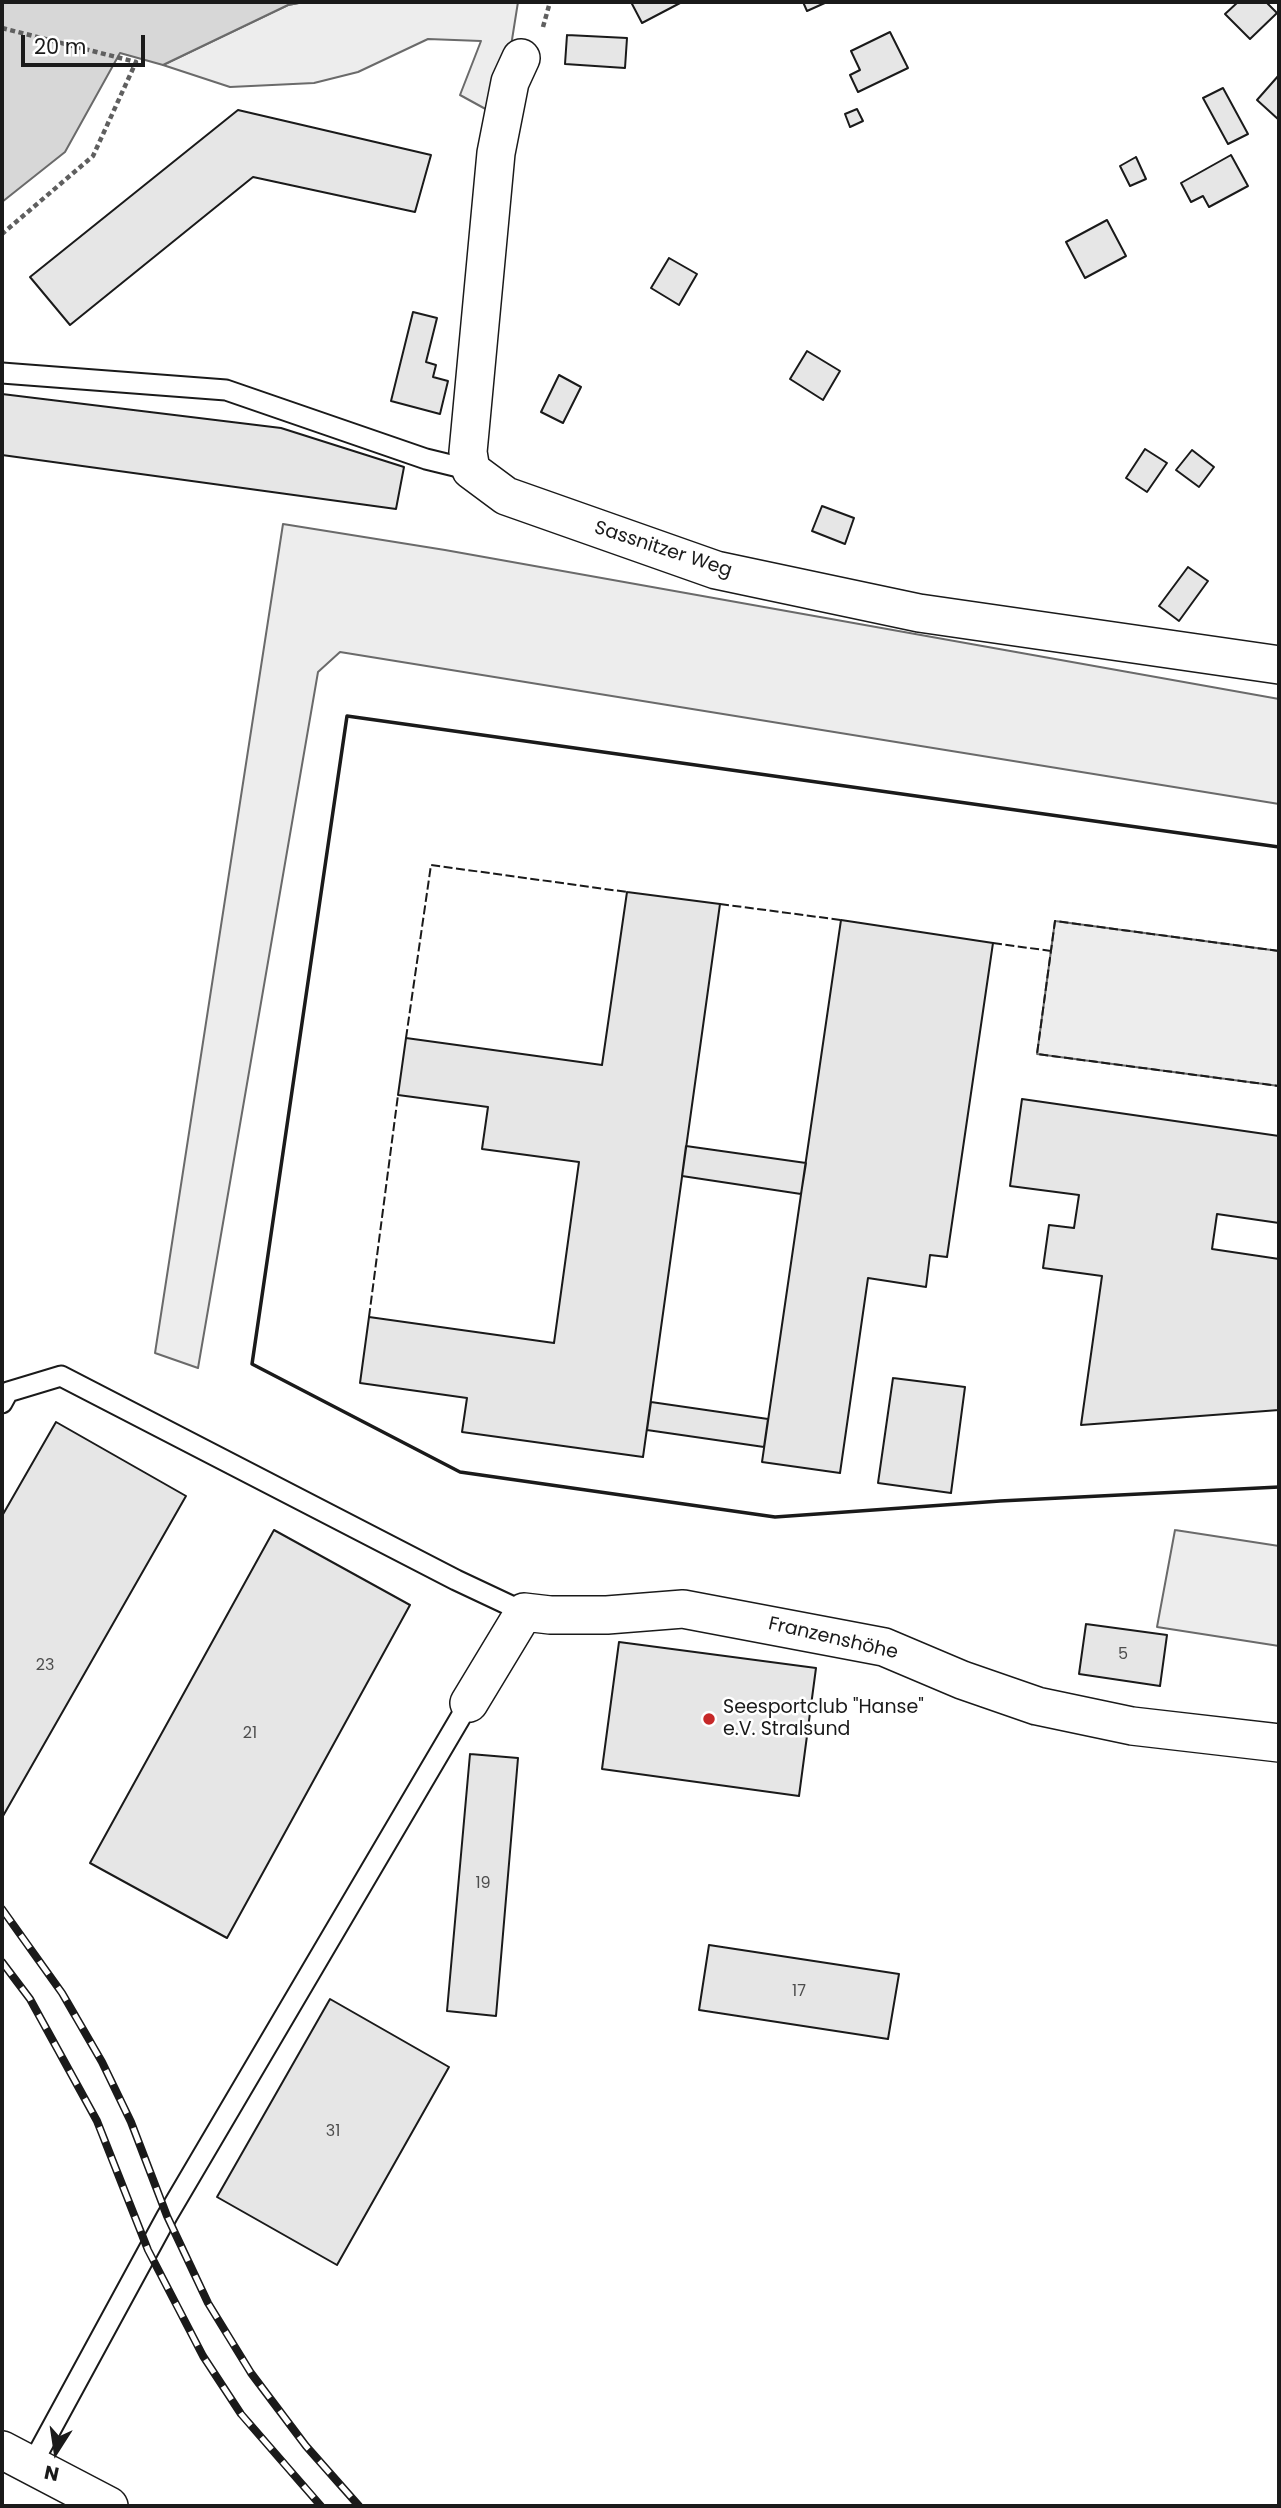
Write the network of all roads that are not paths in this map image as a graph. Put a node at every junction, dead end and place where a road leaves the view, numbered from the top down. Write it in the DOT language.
graph roads {
  1 [pos="521,58"];
  2 [pos="2,373"];
  3 [pos="471,470"];
  4 [pos="1279,665"];
  5 [pos="2,1403"];
  6 [pos="524,1612"];
  7 [pos="469,1703"];
  8 [pos="1279,1743"];
  9 [pos="16,2458"];
  10 [pos="109,2506"];
  1 -- 3 [label="street"];
  2 -- 3 [label="lane"];
  3 -- 4 [label="street, Sassnitzer Weg"];
  5 -- 6 [label="lane"];
  6 -- 7 [label="street"];
  6 -- 8 [label="street, Franzenshöhe"];
  7 -- 9 [label="lane"];
  9 -- 10 [label="street"];
}
